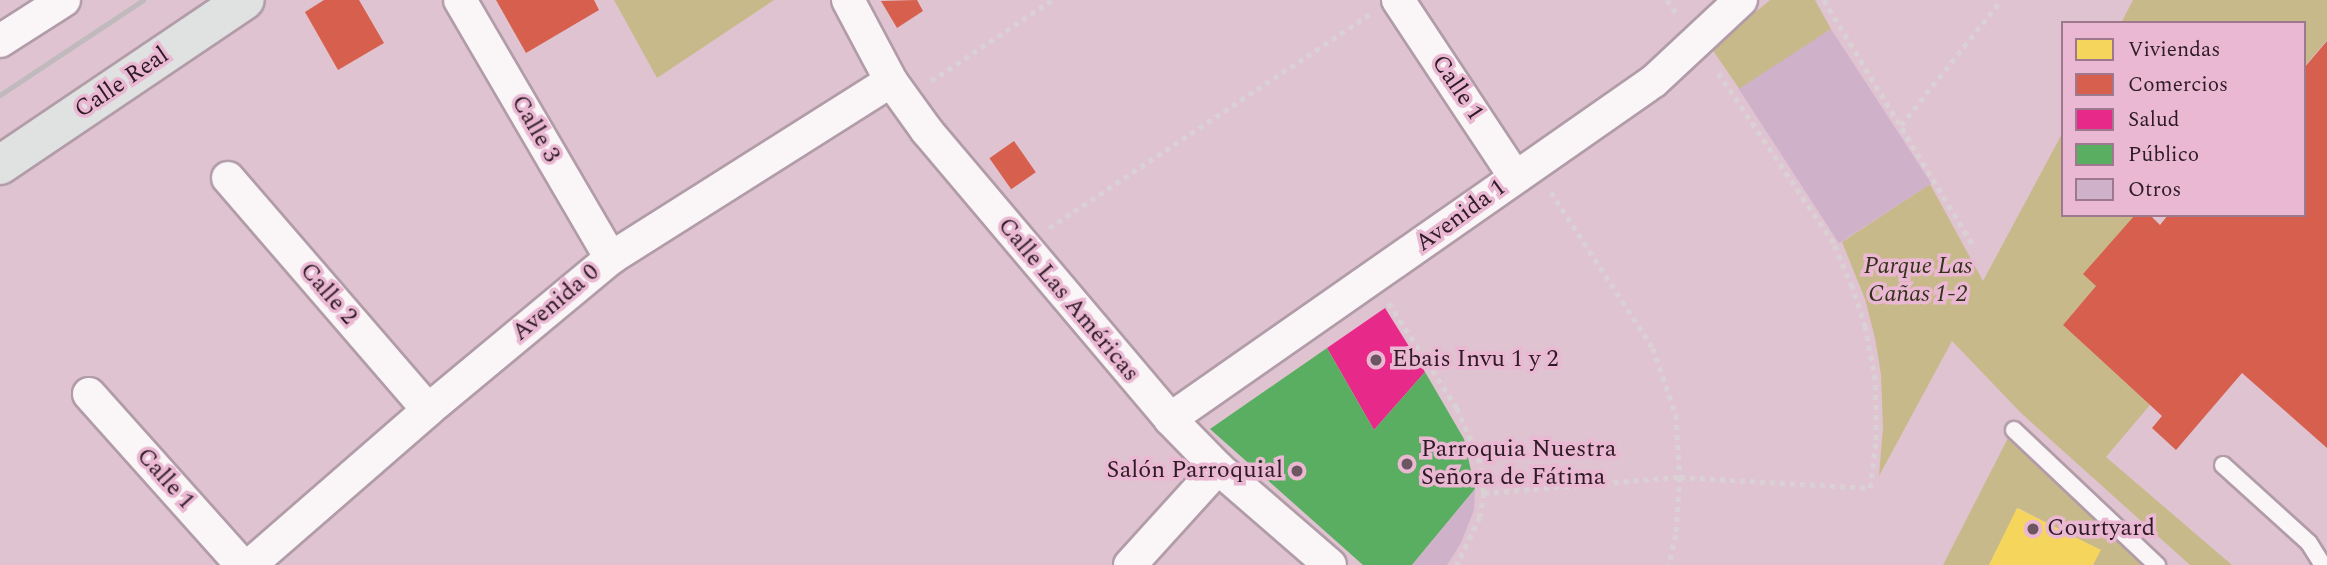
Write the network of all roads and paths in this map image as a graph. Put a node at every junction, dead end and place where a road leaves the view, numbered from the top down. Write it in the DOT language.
graph roads {
  1 [pos="64,0"];
  2 [pos="245,0"];
  3 [pos="460,0"];
  4 [pos="848,0"];
  5 [pos="1052,0"];
  6 [pos="1741,0"];
  7 [pos="1824,0"];
  8 [pos="2001,0"];
  9 [pos="1388,4"];
  10 [pos="0,41"];
  11 [pos="1696,43"];
  12 [pos="897,90"];
  13 [pos="1900,125"];
  14 [pos="0,165"];
  15 [pos="1524,172"];
  16 [pos="228,178"];
  17 [pos="1972,243"];
  18 [pos="1022,246"];
  19 [pos="611,258"];
  20 [pos="1373,279"];
  21 [pos="89,394"];
  22 [pos="428,410"];
  23 [pos="1170,419"];
  24 [pos="2014,430"];
  25 [pos="2223,465"];
  26 [pos="1218,468"];
  27 [pos="1680,477"];
  28 [pos="1484,493"];
  29 [pos="242,565"];
  30 [pos="250,565"];
  31 [pos="1130,565"];
  32 [pos="1330,565"];
  33 [pos="1457,565"];
  34 [pos="1669,565"];
  35 [pos="2157,565"];
  36 [pos="2322,565"];
  1 -- 10 [label="street"];
  2 -- 14 [label="main road, Calle Real"];
  3 -- 19 [label="street, Calle 3"];
  4 -- 12 [label="street, Calle Las Américas"];
  5 -- 12 [label="path"];
  6 -- 11 [label="street, Avenida 1"];
  7 -- 13 [label="path"];
  8 -- 13 [label="path"];
  9 -- 15 [label="street, Calle 1"];
  9 -- 18 [label="path"];
  11 -- 15 [label="street, Avenida 1"];
  11 -- 27 [label="path"];
  12 -- 18 [label="street, Calle Las Américas"];
  12 -- 19 [label="street, Avenida 0"];
  13 -- 17 [label="path"];
  15 -- 20 [label="street, Avenida 1"];
  15 -- 27 [label="path"];
  16 -- 22 [label="street, Calle 2"];
  18 -- 23 [label="street, Calle Las Américas"];
  19 -- 22 [label="street, Avenida 0"];
  20 -- 23 [label="street, Avenida 1"];
  20 -- 28 [label="path"];
  21 -- 29 [label="street, Calle 1"];
  22 -- 30 [label="street, Avenida 0"];
  23 -- 26 [label="street, Calle Las Américas"];
  24 -- 35 [label="lane"];
  25 -- 36 [label="lane"];
  26 -- 31 [label="street"];
  26 -- 32 [label="street, Calle Las Américas"];
  27 -- 28 [label="path"];
  27 -- 34 [label="path"];
  28 -- 33 [label="path"];
}
